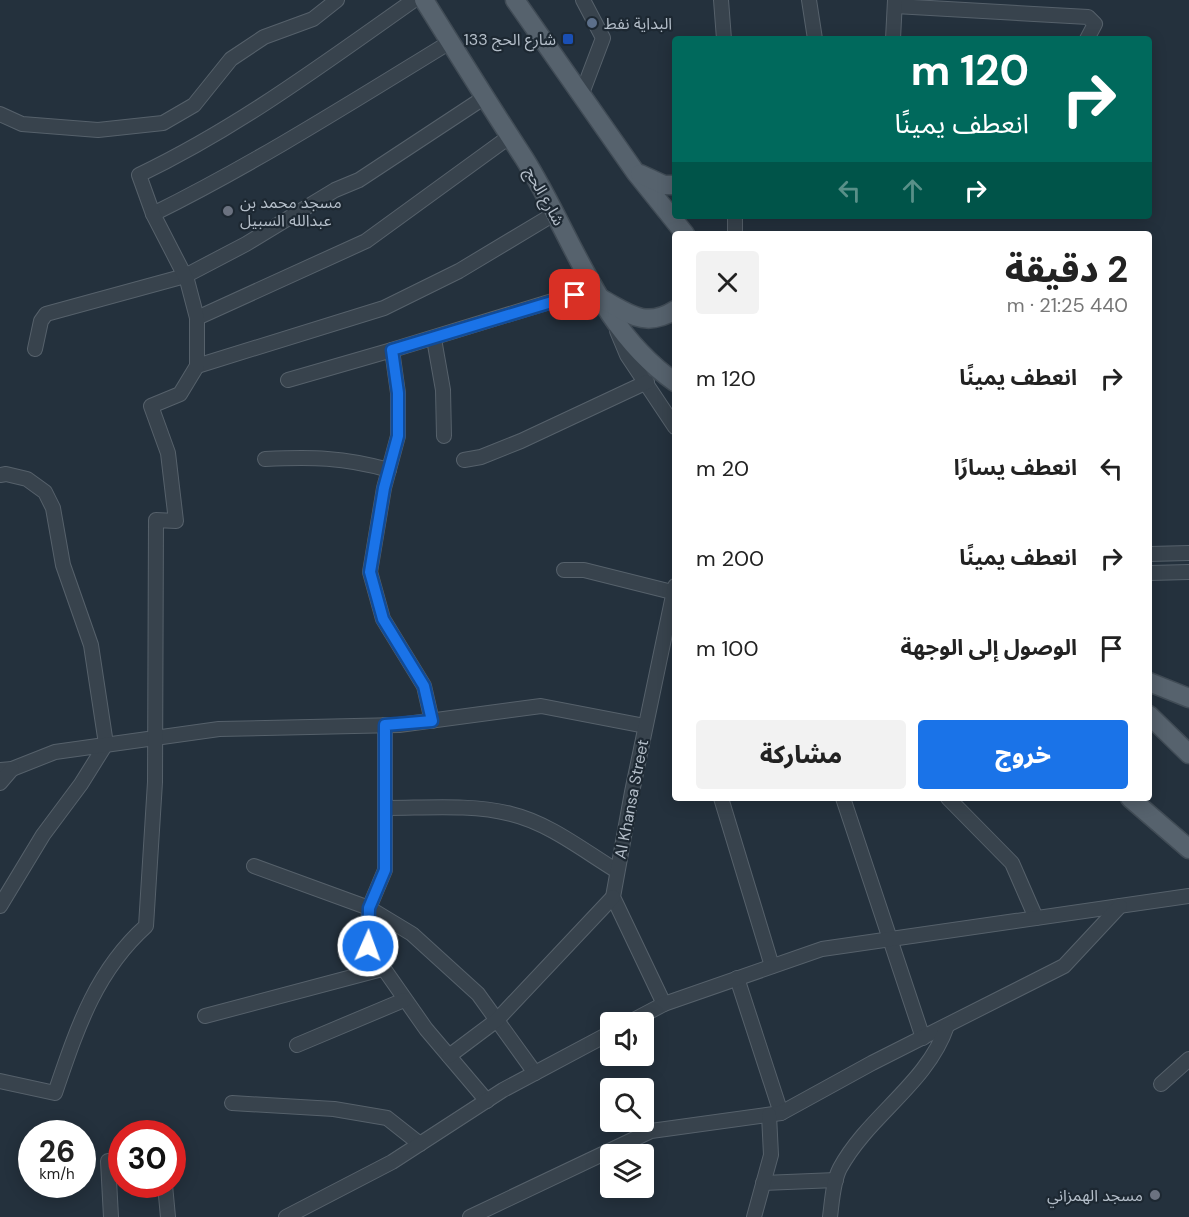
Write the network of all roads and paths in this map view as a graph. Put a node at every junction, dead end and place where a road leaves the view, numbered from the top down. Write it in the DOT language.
graph roads {
  1 [pos="337,0"];
  2 [pos="414,0"];
  3 [pos="424,0"];
  4 [pos="515,0"];
  5 [pos="583,0"];
  6 [pos="721,0"];
  7 [pos="809,0"];
  8 [pos="895,3"];
  9 [pos="724,36"];
  10 [pos="815,36"];
  11 [pos="893,36"];
  12 [pos="1089,36"];
  13 [pos="450,42"];
  14 [pos="581,96"];
  15 [pos="485,97"];
  16 [pos="0,114"];
  17 [pos="509,137"];
  18 [pos="636,172"];
  19 [pos="672,185"];
  20 [pos="153,214"];
  21 [pos="554,214"];
  22 [pos="672,218"];
  23 [pos="672,219"];
  24 [pos="682,231"];
  25 [pos="184,276"];
  26 [pos="598,293"];
  27 [pos="672,312"];
  28 [pos="197,318"];
  29 [pos="613,320"];
  30 [pos="434,339"];
  31 [pos="35,349"];
  32 [pos="392,350"];
  33 [pos="197,366"];
  34 [pos="672,379"];
  35 [pos="288,380"];
  36 [pos="647,382"];
  37 [pos="672,422"];
  38 [pos="444,436"];
  39 [pos="266,459"];
  40 [pos="464,460"];
  41 [pos="389,470"];
  42 [pos="0,475"];
  43 [pos="1152,554"];
  44 [pos="1189,554"];
  45 [pos="564,570"];
  46 [pos="1189,572"];
  47 [pos="1152,573"];
  48 [pos="672,589"];
  49 [pos="672,598"];
  50 [pos="1152,683"];
  51 [pos="1189,698"];
  52 [pos="1152,718"];
  53 [pos="432,721"];
  54 [pos="385,725"];
  55 [pos="645,726"];
  56 [pos="154,738"];
  57 [pos="106,744"];
  58 [pos="1189,754"];
  59 [pos="6,769"];
  60 [pos="0,783"];
  61 [pos="722,801"];
  62 [pos="844,801"];
  63 [pos="951,801"];
  64 [pos="1133,801"];
  65 [pos="387,808"];
  66 [pos="1189,849"];
  67 [pos="254,866"];
  68 [pos="617,871"];
  69 [pos="1189,896"];
  70 [pos="613,897"];
  71 [pos="0,906"];
  72 [pos="1120,906"];
  73 [pos="369,908"];
  74 [pos="1036,918"];
  75 [pos="891,939"];
  76 [pos="772,966"];
  77 [pos="382,969"];
  78 [pos="737,978"];
  79 [pos="404,1000"];
  80 [pos="664,1004"];
  81 [pos="649,1012"];
  82 [pos="205,1016"];
  83 [pos="497,1020"];
  84 [pos="946,1026"];
  85 [pos="600,1037"];
  86 [pos="923,1038"];
  87 [pos="297,1045"];
  88 [pos="449,1056"];
  89 [pos="1189,1059"];
  90 [pos="535,1073"];
  91 [pos="0,1081"];
  92 [pos="1161,1084"];
  93 [pos="487,1101"];
  94 [pos="232,1103"];
  95 [pos="775,1114"];
  96 [pos="420,1144"];
  97 [pos="836,1180"];
  98 [pos="763,1183"];
  99 [pos="110,1198"];
  100 [pos="166,1198"];
  101 [pos="111,1217"];
  102 [pos="168,1217"];
  103 [pos="285,1217"];
  104 [pos="470,1217"];
  105 [pos="754,1217"];
  106 [pos="830,1217"];
  1 -- 16 [label="street"];
  2 -- 20 [label="street"];
  3 -- 13 [label="main road, شارع الحج"];
  4 -- 14 [label="main road"];
  5 -- 14 [label="street"];
  6 -- 9 [label="street"];
  7 -- 10 [label="street"];
  8 -- 11 [label="street"];
  8 -- 12 [label="street"];
  13 -- 15 [label="main road, شارع الحج"];
  13 -- 20 [label="street"];
  14 -- 18 [label="main road"];
  15 -- 17 [label="main road, شارع الحج"];
  15 -- 25 [label="street"];
  17 -- 21 [label="main road, شارع الحج"];
  17 -- 28 [label="street"];
  18 -- 19 [label="main road"];
  18 -- 22 [label="main road"];
  20 -- 25 [label="street"];
  21 -- 26 [label="main road, شارع الحج"];
  21 -- 33 [label="street"];
  23 -- 24 [label="main road"];
  25 -- 28 [label="street"];
  25 -- 31 [label="street"];
  26 -- 27 [label="main road"];
  26 -- 29 [label="main road, شارع الحج"];
  26 -- 30 [label="street"];
  28 -- 33 [label="street"];
  29 -- 34 [label="main road, شارع الحج"];
  29 -- 36 [label="street"];
  30 -- 32 [label="street"];
  30 -- 38 [label="street"];
  32 -- 35 [label="street"];
  32 -- 41 [label="street"];
  33 -- 56 [label="street"];
  36 -- 37 [label="street"];
  36 -- 40 [label="street"];
  39 -- 41 [label="street"];
  41 -- 53 [label="street"];
  42 -- 57 [label="street"];
  43 -- 44 [label="street"];
  45 -- 48 [label="street"];
  46 -- 47 [label="street"];
  49 -- 55 [label="street, Al Khansa Street"];
  50 -- 51 [label="main road"];
  52 -- 58 [label="main road"];
  53 -- 54 [label="street"];
  53 -- 55 [label="street"];
  54 -- 56 [label="street"];
  54 -- 65 [label="street"];
  55 -- 68 [label="street, Al Khansa Street"];
  56 -- 57 [label="street"];
  56 -- 91 [label="street"];
  57 -- 59 [label="street"];
  57 -- 71 [label="street"];
  59 -- 60 [label="street"];
  61 -- 76 [label="street"];
  62 -- 75 [label="street"];
  63 -- 74 [label="street"];
  64 -- 66 [label="main road"];
  65 -- 68 [label="street"];
  65 -- 73 [label="street"];
  67 -- 73 [label="street"];
  68 -- 70 [label="street, Al Khansa Street"];
  69 -- 72 [label="street"];
  70 -- 80 [label="street"];
  70 -- 83 [label="street"];
  72 -- 74 [label="street"];
  72 -- 84 [label="street"];
  73 -- 77 [label="street"];
  73 -- 83 [label="street"];
  74 -- 75 [label="street"];
  75 -- 76 [label="street"];
  75 -- 86 [label="street"];
  76 -- 78 [label="street"];
  77 -- 79 [label="street"];
  77 -- 82 [label="street"];
  78 -- 80 [label="street"];
  78 -- 95 [label="street"];
  79 -- 87 [label="street"];
  79 -- 88 [label="street"];
  80 -- 81 [label="street"];
  83 -- 88 [label="street"];
  83 -- 90 [label="street"];
  84 -- 86 [label="street"];
  84 -- 97 [label="street"];
  85 -- 90 [label="street"];
  86 -- 95 [label="street"];
  88 -- 93 [label="street"];
  89 -- 92 [label="street"];
  90 -- 93 [label="street"];
  93 -- 96 [label="street"];
  94 -- 96 [label="street"];
  95 -- 98 [label="street"];
  95 -- 104 [label="street"];
  96 -- 103 [label="street"];
  97 -- 98 [label="street"];
  97 -- 106 [label="street"];
  98 -- 105 [label="street"];
  99 -- 101 [label="street"];
  100 -- 102 [label="street"];
}
